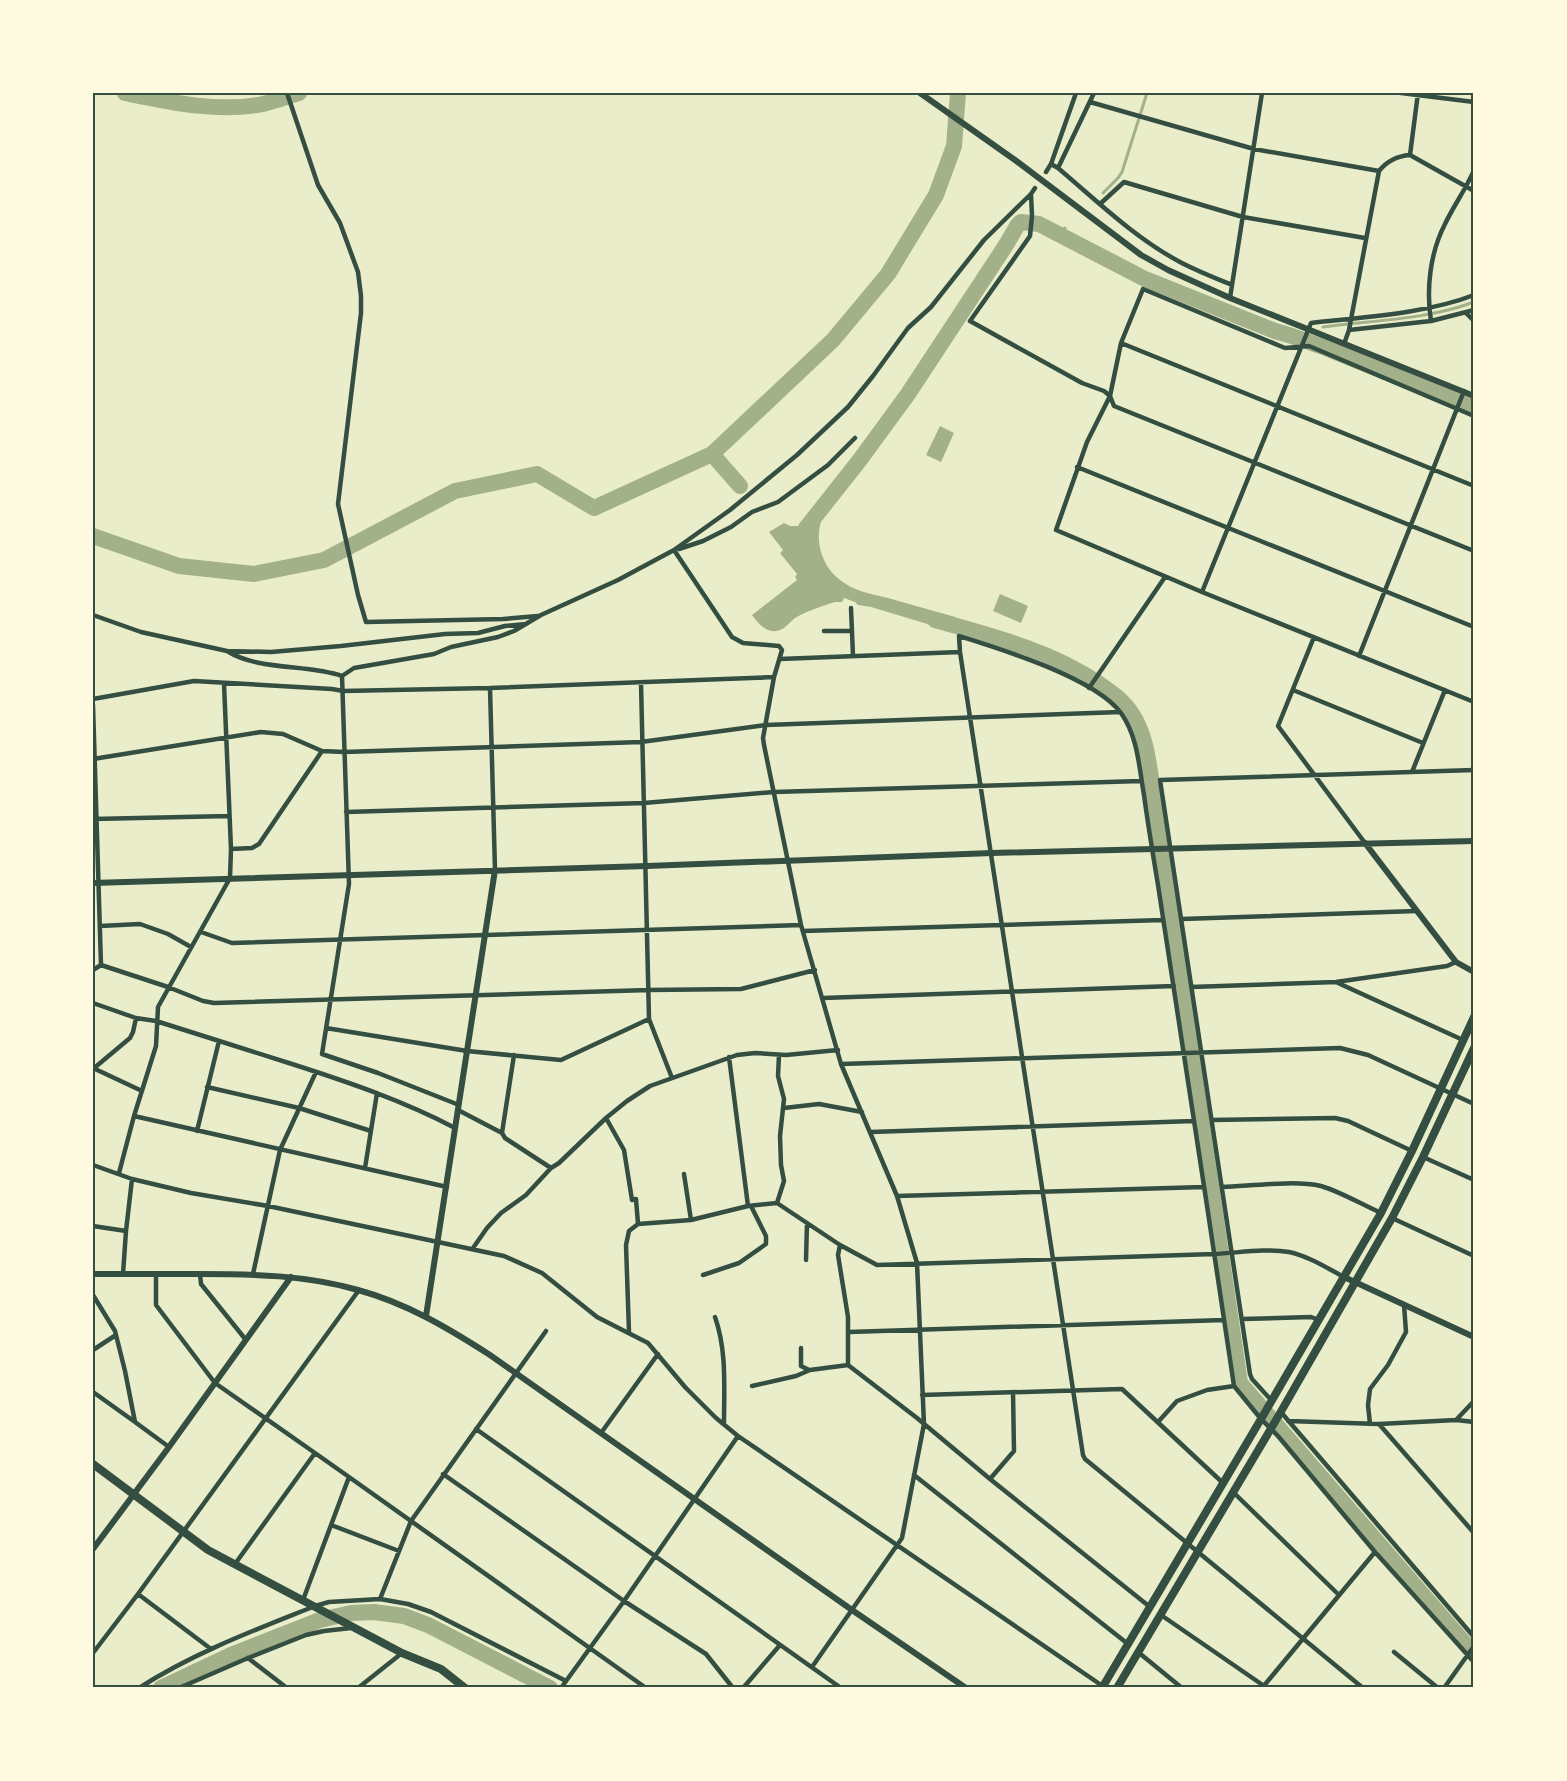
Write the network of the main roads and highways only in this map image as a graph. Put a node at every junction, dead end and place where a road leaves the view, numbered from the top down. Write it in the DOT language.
graph roads {
  1 [pos="1474,1017"];
  2 [pos="1474,1048"];
  3 [pos="93,1464"];
  4 [pos="1103,1687"];
  5 [pos="465,1688"];
  6 [pos="1117,1688"];
  1 -- 4 [label="main road"];
  2 -- 6 [label="main road"];
  3 -- 5 [label="main road"];
}
